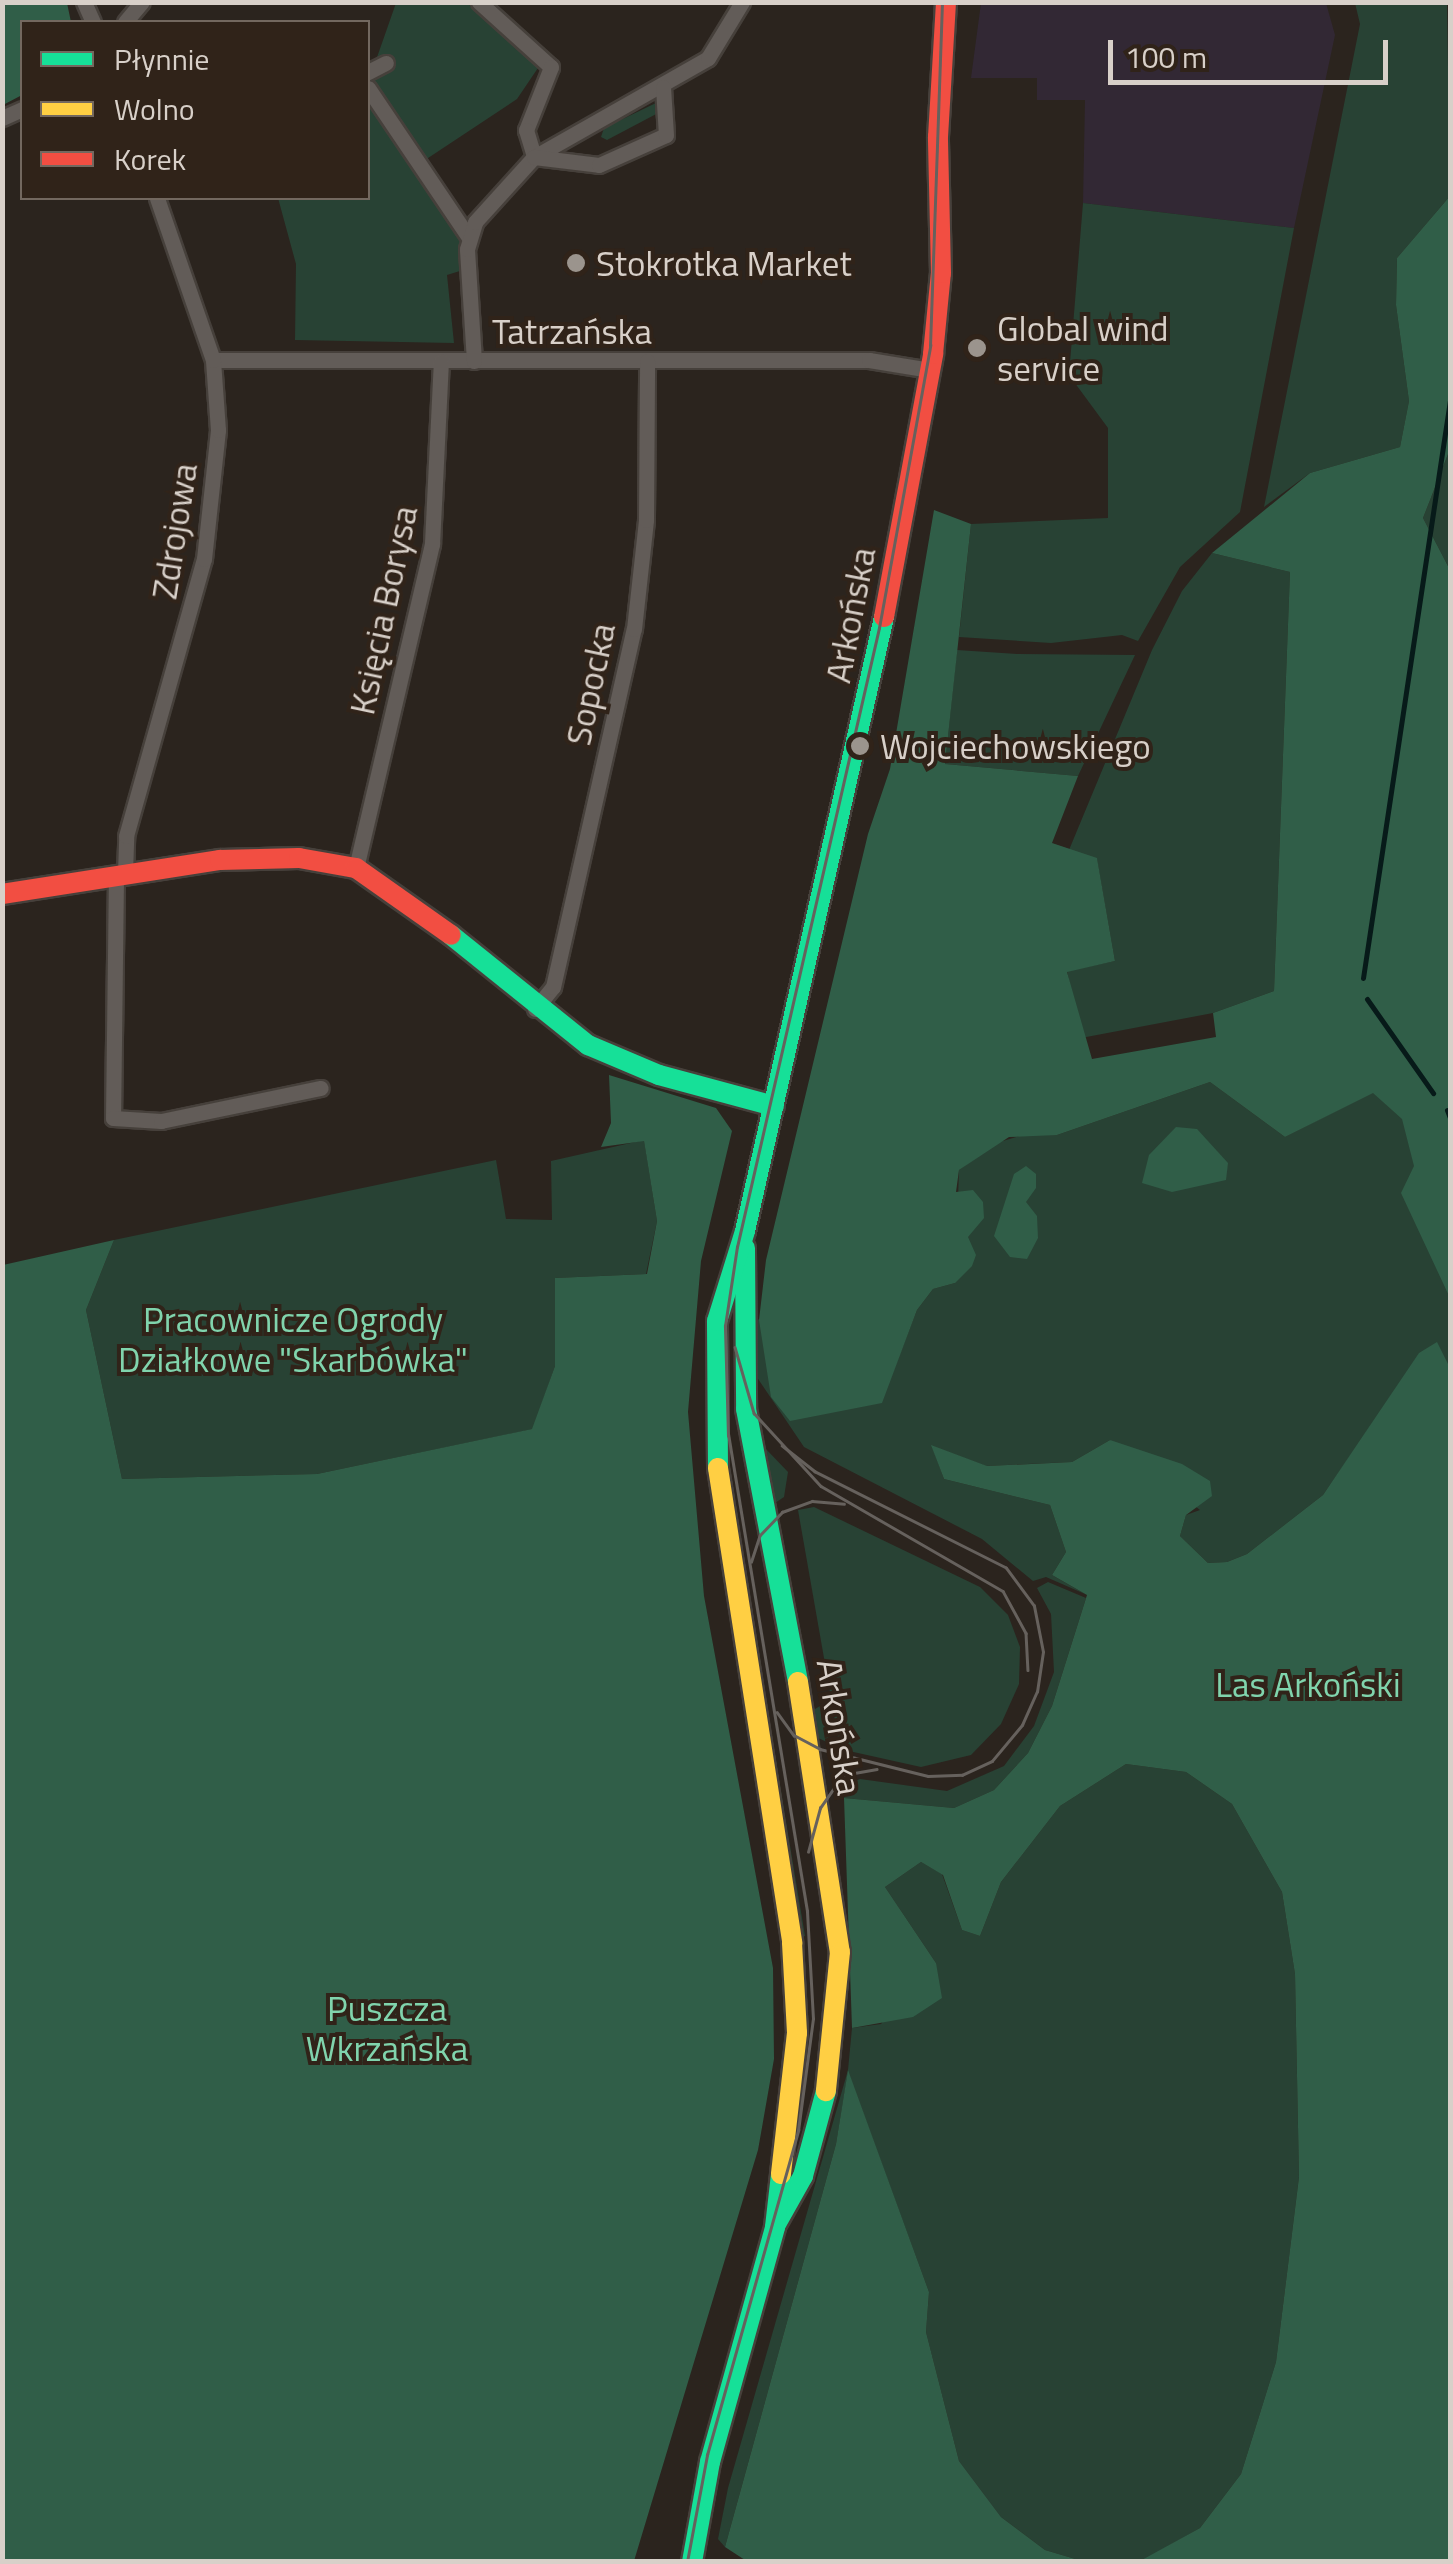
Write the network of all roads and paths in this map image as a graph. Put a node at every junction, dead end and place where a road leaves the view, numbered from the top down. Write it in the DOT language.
graph roads {
  1 [pos="479,2"];
  2 [pos="742,2"];
  3 [pos="946,2"];
  4 [pos="386,63"];
  5 [pos="370,71"];
  6 [pos="663,87"];
  7 [pos="370,91"];
  8 [pos="534,158"];
  9 [pos="158,200"];
  10 [pos="468,236"];
  11 [pos="212,360"];
  12 [pos="647,360"];
  13 [pos="441,361"];
  14 [pos="474,361"];
  15 [pos="930,370"];
  16 [pos="356,868"];
  17 [pos="120,874"];
  18 [pos="2,894"];
  19 [pos="536,1008"];
  20 [pos="321,1088"];
  21 [pos="774,1106"];
  22 [pos="745,1231"];
  23 [pos="775,2227"];
  24 [pos="692,2562"];
  1 -- 8 [label="street"];
  2 -- 6 [label="street"];
  3 -- 15 [label="street, Arkońska"];
  4 -- 5 [label="street"];
  6 -- 8 [label="street"];
  6 -- 8 [label="street"];
  7 -- 10 [label="street"];
  8 -- 10 [label="street"];
  9 -- 11 [label="street, Zdrojowa"];
  10 -- 14 [label="street"];
  11 -- 13 [label="street, Tatrzańska"];
  11 -- 17 [label="street, Zdrojowa"];
  12 -- 14 [label="street, Tatrzańska"];
  12 -- 15 [label="street, Tatrzańska"];
  12 -- 19 [label="street, Sopocka"];
  13 -- 14 [label="street, Tatrzańska"];
  13 -- 16 [label="street, Księcia Borysa"];
  15 -- 21 [label="street, Arkońska"];
  16 -- 17 [label="street"];
  16 -- 19 [label="street"];
  17 -- 18 [label="street"];
  17 -- 20 [label="street, Zdrojowa"];
  19 -- 21 [label="street"];
  21 -- 22 [label="street, Arkońska"];
  22 -- 23 [label="street, Arkońska"];
  22 -- 23 [label="street, Arkońska"];
  23 -- 24 [label="street, Arkońska"];
}
